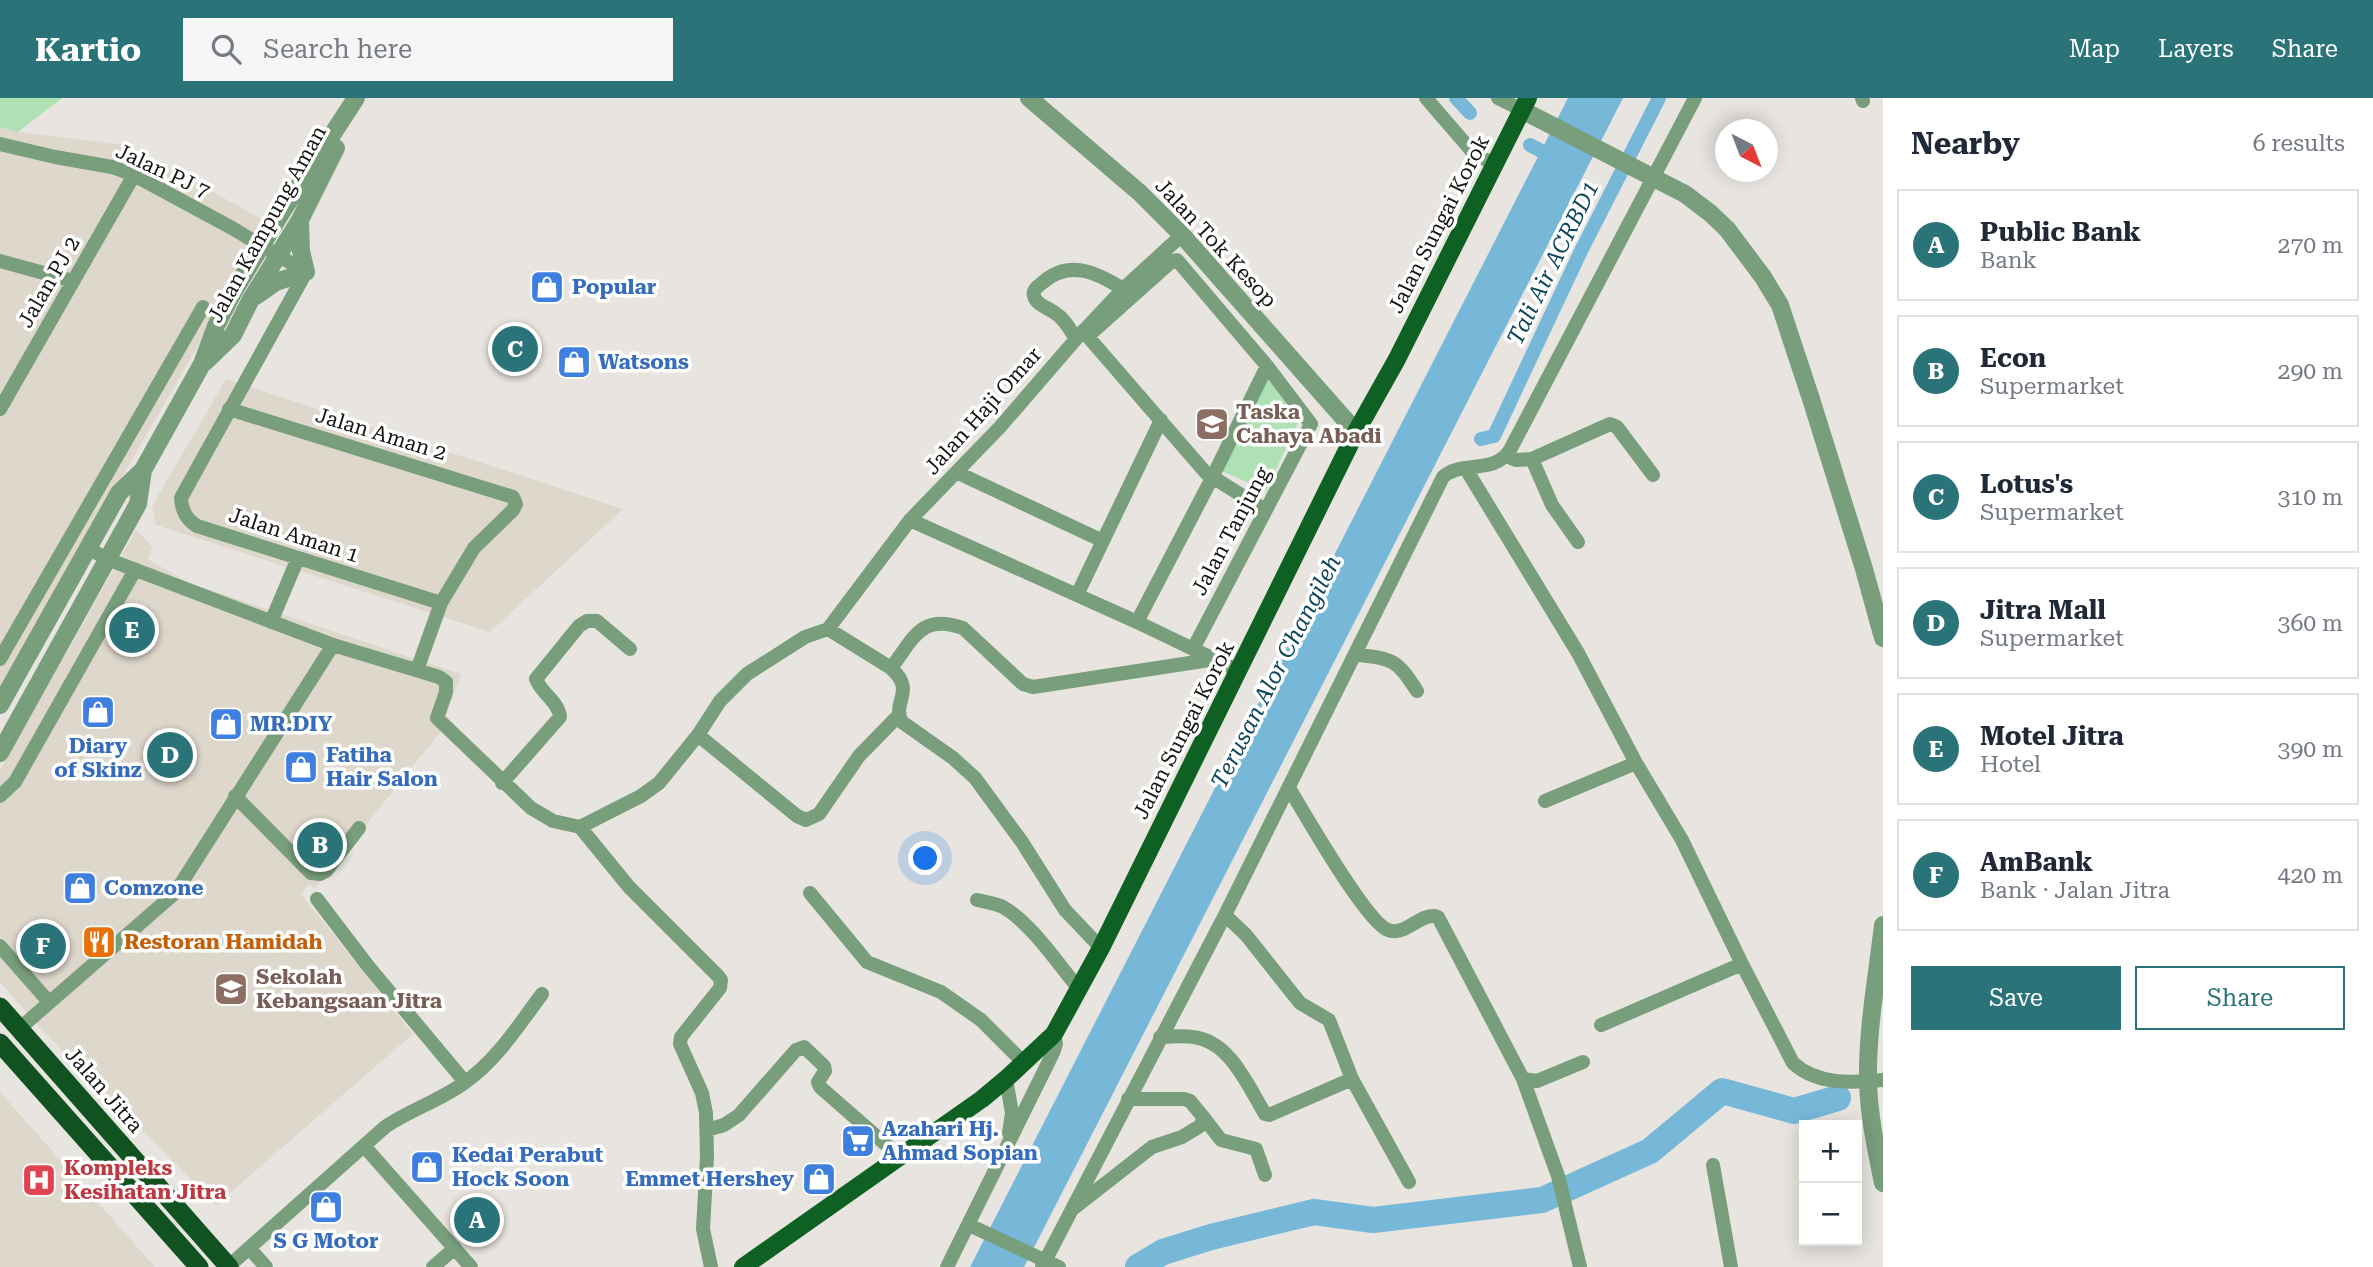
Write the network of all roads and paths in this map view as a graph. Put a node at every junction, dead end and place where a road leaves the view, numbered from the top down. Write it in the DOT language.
graph roads {
  1 [pos="358,98"];
  2 [pos="1030,98"];
  3 [pos="1426,98"];
  4 [pos="1498,98"];
  5 [pos="1695,98"];
  6 [pos="1529,108"];
  7 [pos="0,144"];
  8 [pos="1495,163"];
  9 [pos="1649,174"];
  10 [pos="134,175"];
  11 [pos="300,220"];
  12 [pos="1182,234"];
  13 [pos="261,245"];
  14 [pos="277,255"];
  15 [pos="0,261"];
  16 [pos="306,272"];
  17 [pos="73,281"];
  18 [pos="1123,289"];
  19 [pos="250,301"];
  20 [pos="203,307"];
  21 [pos="1082,335"];
  22 [pos="202,364"];
  23 [pos="1267,366"];
  24 [pos="0,409"];
  25 [pos="229,409"];
  26 [pos="1161,420"];
  27 [pos="1356,432"];
  28 [pos="1506,456"];
  29 [pos="1532,459"];
  30 [pos="1466,469"];
  31 [pos="143,470"];
  32 [pos="958,472"];
  33 [pos="1653,475"];
  34 [pos="1212,478"];
  35 [pos="1265,510"];
  36 [pos="911,520"];
  37 [pos="1103,541"];
  38 [pos="1578,542"];
  39 [pos="88,548"];
  40 [pos="298,558"];
  41 [pos="107,559"];
  42 [pos="135,570"];
  43 [pos="1077,595"];
  44 [pos="441,603"];
  45 [pos="271,622"];
  46 [pos="1137,622"];
  47 [pos="828,629"];
  48 [pos="1883,638"];
  49 [pos="332,645"];
  50 [pos="630,649"];
  51 [pos="1193,649"];
  52 [pos="1356,655"];
  53 [pos="0,659"];
  54 [pos="1216,659"];
  55 [pos="891,668"];
  56 [pos="417,670"];
  57 [pos="1239,671"];
  58 [pos="1417,691"];
  59 [pos="0,705"];
  60 [pos="899,715"];
  61 [pos="698,735"];
  62 [pos="0,753"];
  63 [pos="1636,764"];
  64 [pos="502,783"];
  65 [pos="1289,788"];
  66 [pos="0,796"];
  67 [pos="235,796"];
  68 [pos="1545,801"];
  69 [pos="580,827"];
  70 [pos="359,828"];
  71 [pos="810,893"];
  72 [pos="317,899"];
  73 [pos="977,900"];
  74 [pos="1225,915"];
  75 [pos="1883,925"];
  76 [pos="0,946"];
  77 [pos="1101,948"];
  78 [pos="1742,964"];
  79 [pos="1079,989"];
  80 [pos="542,994"];
  81 [pos="49,1002"];
  82 [pos="0,1007"];
  83 [pos="1601,1025"];
  84 [pos="19,1029"];
  85 [pos="1054,1034"];
  86 [pos="1160,1037"];
  87 [pos="0,1042"];
  88 [pos="1583,1062"];
  89 [pos="1024,1063"];
  90 [pos="1006,1079"];
  91 [pos="1352,1079"];
  92 [pos="1523,1079"];
  93 [pos="1875,1081"];
  94 [pos="465,1083"];
  95 [pos="1128,1099"];
  96 [pos="1204,1118"];
  97 [pos="707,1130"];
  98 [pos="1007,1145"];
  99 [pos="364,1146"];
  100 [pos="899,1156"];
  101 [pos="1713,1165"];
  102 [pos="1265,1175"];
  103 [pos="1409,1182"];
  104 [pos="1883,1183"];
  105 [pos="1070,1212"];
  106 [pos="975,1228"];
  107 [pos="249,1248"];
  108 [pos="455,1248"];
  109 [pos="1046,1263"];
  110 [pos="199,1267"];
  111 [pos="229,1267"];
  112 [pos="266,1267"];
  113 [pos="433,1267"];
  114 [pos="471,1267"];
  115 [pos="711,1267"];
  116 [pos="743,1267"];
  117 [pos="947,1267"];
  118 [pos="1580,1267"];
  119 [pos="1731,1267"];
  1 -- 11 [label="street, Jalan Kampung Aman"];
  1 -- 13 [label="street, Jalan Kampung Aman"];
  2 -- 12 [label="street, Jalan Tok Kesop"];
  3 -- 8 [label="street"];
  4 -- 6 [label="street"];
  5 -- 9 [label="street"];
  6 -- 8 [label="main road, Jalan Sungai Korok"];
  6 -- 9 [label="street"];
  7 -- 10 [label="street, Jalan PJ 7"];
  8 -- 27 [label="main road, Jalan Sungai Korok"];
  9 -- 28 [label="street"];
  9 -- 48 [label="street"];
  10 -- 13 [label="street, Jalan PJ 7"];
  10 -- 17 [label="street, Jalan PJ 2"];
  11 -- 14 [label="street, Jalan Kampung Aman"];
  11 -- 16 [label="street"];
  12 -- 18 [label="street, Jalan Haji Omar"];
  12 -- 27 [label="street, Jalan Tok Kesop"];
  13 -- 14 [label="street, Jalan PJ 7"];
  13 -- 22 [label="street, Jalan Kampung Aman"];
  14 -- 16 [label="street, Jalan PJ 7"];
  14 -- 19 [label="street, Jalan Kampung Aman"];
  15 -- 17 [label="street"];
  16 -- 19 [label="street"];
  16 -- 25 [label="street, Jalan Aman 1"];
  17 -- 24 [label="street, Jalan PJ 2"];
  18 -- 21 [label="street, Jalan Haji Omar"];
  18 -- 21 [label="street"];
  19 -- 22 [label="street, Jalan Kampung Aman"];
  20 -- 53 [label="street"];
  21 -- 23 [label="street"];
  21 -- 26 [label="street"];
  21 -- 32 [label="street, Jalan Haji Omar"];
  22 -- 31 [label="street, Jalan Kampung Aman"];
  23 -- 34 [label="street"];
  23 -- 35 [label="street, Jalan Tanjung"];
  25 -- 40 [label="street, Jalan Aman 1"];
  25 -- 44 [label="street, Jalan Aman 2"];
  26 -- 34 [label="street"];
  26 -- 37 [label="street"];
  27 -- 57 [label="main road, Jalan Sungai Korok"];
  28 -- 29 [label="street"];
  28 -- 30 [label="street"];
  29 -- 33 [label="street"];
  29 -- 38 [label="street"];
  30 -- 52 [label="street"];
  30 -- 63 [label="street"];
  31 -- 39 [label="street, Jalan Kampung Aman"];
  31 -- 41 [label="street, Jalan Kampung Aman"];
  32 -- 36 [label="street, Jalan Haji Omar"];
  32 -- 37 [label="street"];
  34 -- 35 [label="street"];
  34 -- 46 [label="street"];
  35 -- 51 [label="street, Jalan Tanjung"];
  36 -- 43 [label="street"];
  36 -- 47 [label="street, Jalan Haji Omar"];
  37 -- 43 [label="street"];
  39 -- 41 [label="street"];
  39 -- 59 [label="street, Jalan Kampung Aman"];
  40 -- 44 [label="street, Jalan Aman 1"];
  40 -- 45 [label="street"];
  41 -- 42 [label="street"];
  41 -- 62 [label="street, Jalan Kampung Aman"];
  42 -- 45 [label="street"];
  42 -- 66 [label="street"];
  43 -- 46 [label="street"];
  44 -- 56 [label="street"];
  45 -- 49 [label="street"];
  46 -- 51 [label="street"];
  47 -- 55 [label="street"];
  47 -- 61 [label="street"];
  49 -- 56 [label="street"];
  49 -- 67 [label="street"];
  50 -- 64 [label="street"];
  51 -- 54 [label="street"];
  52 -- 58 [label="street"];
  52 -- 65 [label="street"];
  54 -- 55 [label="street"];
  54 -- 57 [label="street"];
  55 -- 60 [label="street"];
  56 -- 64 [label="street"];
  57 -- 77 [label="main road, Jalan Sungai Korok"];
  60 -- 61 [label="street"];
  60 -- 77 [label="street"];
  61 -- 69 [label="street"];
  63 -- 68 [label="street"];
  63 -- 78 [label="street"];
  64 -- 69 [label="street"];
  65 -- 74 [label="street"];
  65 -- 92 [label="street"];
  67 -- 70 [label="street"];
  67 -- 81 [label="street"];
  69 -- 97 [label="street"];
  71 -- 89 [label="street"];
  72 -- 94 [label="street"];
  73 -- 79 [label="street"];
  74 -- 86 [label="street"];
  74 -- 91 [label="street"];
  75 -- 93 [label="street"];
  76 -- 81 [label="street"];
  77 -- 79 [label="main road, Jalan Sungai Korok"];
  78 -- 83 [label="street"];
  78 -- 93 [label="street"];
  79 -- 85 [label="main road, Jalan Sungai Korok"];
  80 -- 94 [label="street"];
  81 -- 84 [label="street"];
  82 -- 84 [label="highway, Jalan Jitra"];
  84 -- 111 [label="highway, Jalan Jitra"];
  85 -- 89 [label="main road, Jalan Sungai Korok"];
  85 -- 98 [label="street"];
  86 -- 91 [label="street"];
  86 -- 95 [label="street"];
  87 -- 110 [label="highway"];
  88 -- 92 [label="street"];
  89 -- 90 [label="main road, Jalan Sungai Korok"];
  90 -- 98 [label="street"];
  90 -- 100 [label="main road, Jalan Sungai Korok"];
  91 -- 103 [label="street"];
  92 -- 118 [label="street"];
  93 -- 104 [label="street"];
  94 -- 99 [label="street"];
  95 -- 96 [label="street"];
  95 -- 105 [label="street"];
  96 -- 102 [label="street"];
  96 -- 105 [label="street"];
  97 -- 100 [label="street"];
  97 -- 115 [label="street"];
  98 -- 106 [label="street"];
  99 -- 107 [label="street"];
  99 -- 108 [label="street"];
  100 -- 116 [label="main road, Jalan Sungai Korok"];
  101 -- 119 [label="street"];
  105 -- 109 [label="street"];
  106 -- 109 [label="street"];
  106 -- 117 [label="street"];
  107 -- 111 [label="street"];
  107 -- 112 [label="street"];
  108 -- 113 [label="street"];
  108 -- 114 [label="street"];
}
